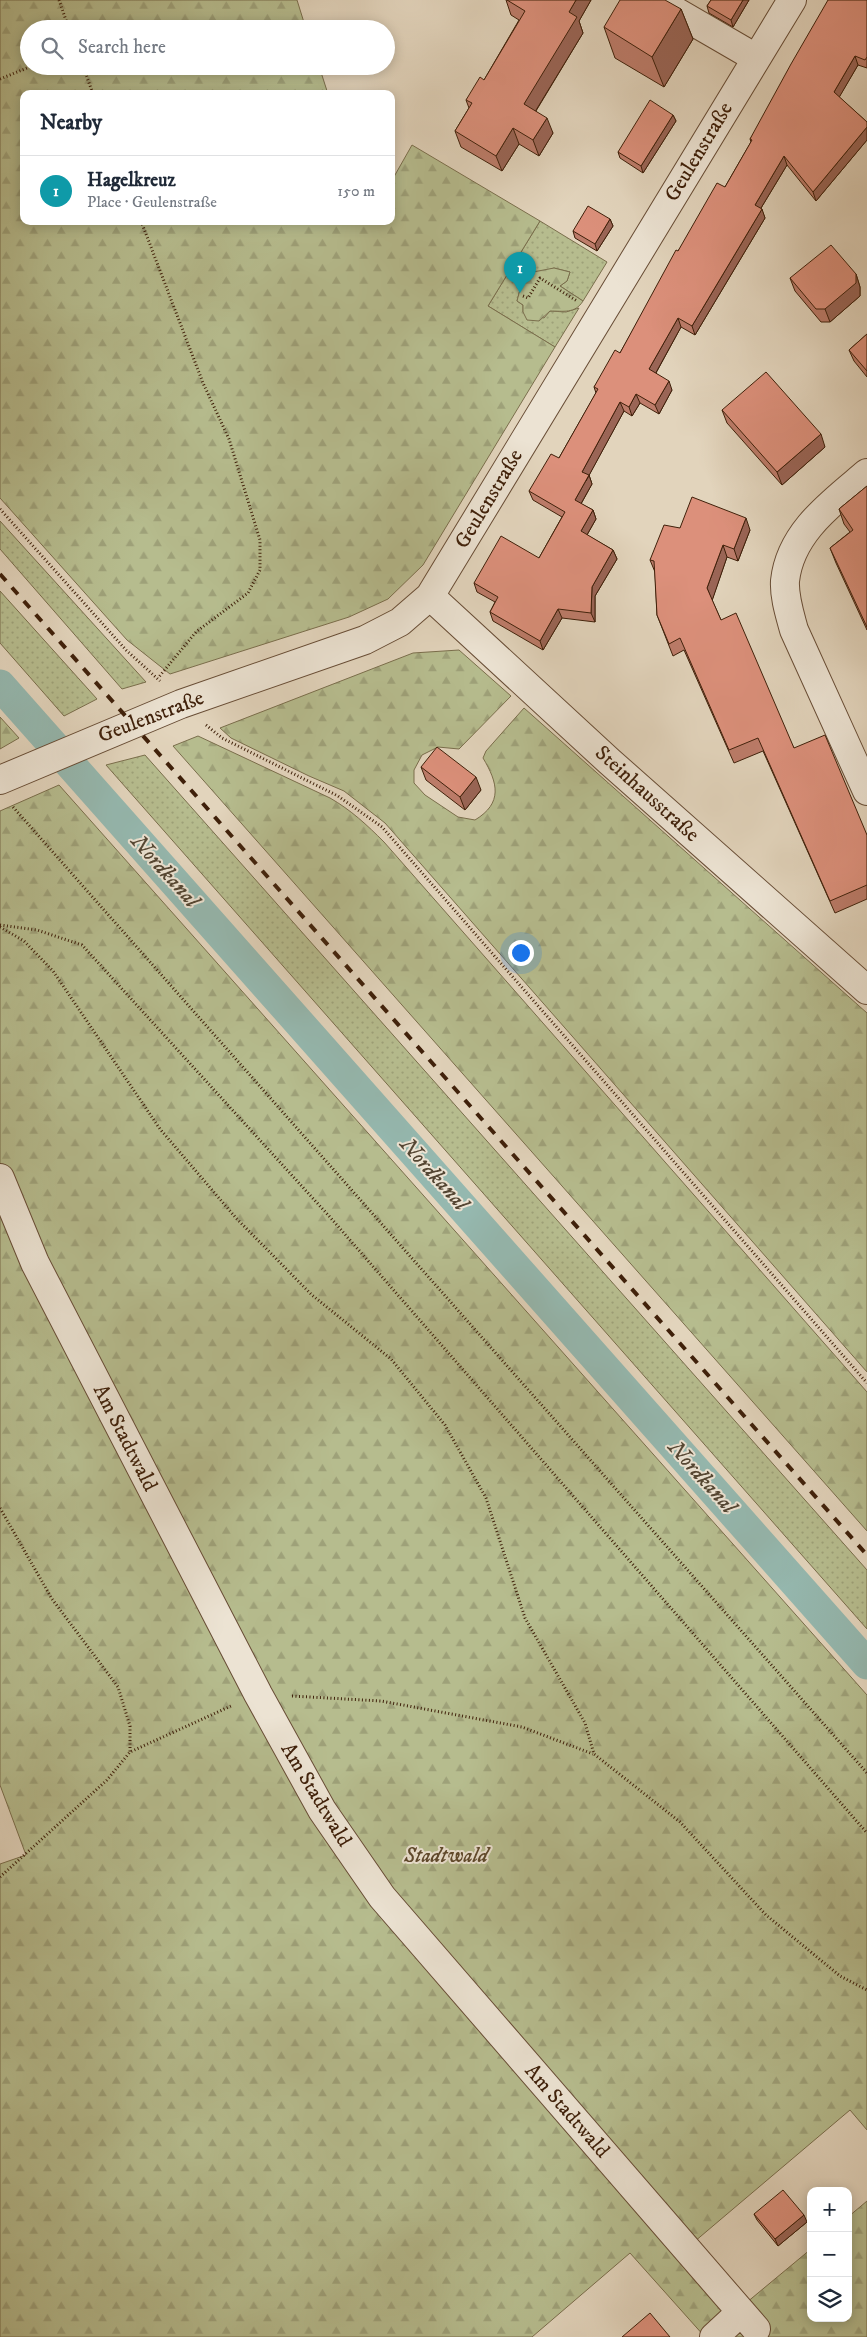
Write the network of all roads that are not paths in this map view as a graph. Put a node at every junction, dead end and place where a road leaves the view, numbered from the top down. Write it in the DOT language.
graph roads {
  1 [pos="656,0"];
  2 [pos="792,0"];
  3 [pos="756,58"];
  4 [pos="867,473"];
  5 [pos="430,596"];
  6 [pos="5,791"];
  7 [pos="867,791"];
  8 [pos="867,990"];
  9 [pos="0,1178"];
  10 [pos="714,2337"];
  1 -- 3 [label="street"];
  2 -- 3 [label="street, Geulenstraße"];
  3 -- 5 [label="street, Geulenstraße"];
  4 -- 7 [label="street"];
  5 -- 6 [label="street, Geulenstraße"];
  5 -- 8 [label="street, Steinhausstraße"];
  9 -- 10 [label="street, Am Stadtwald"];
}
